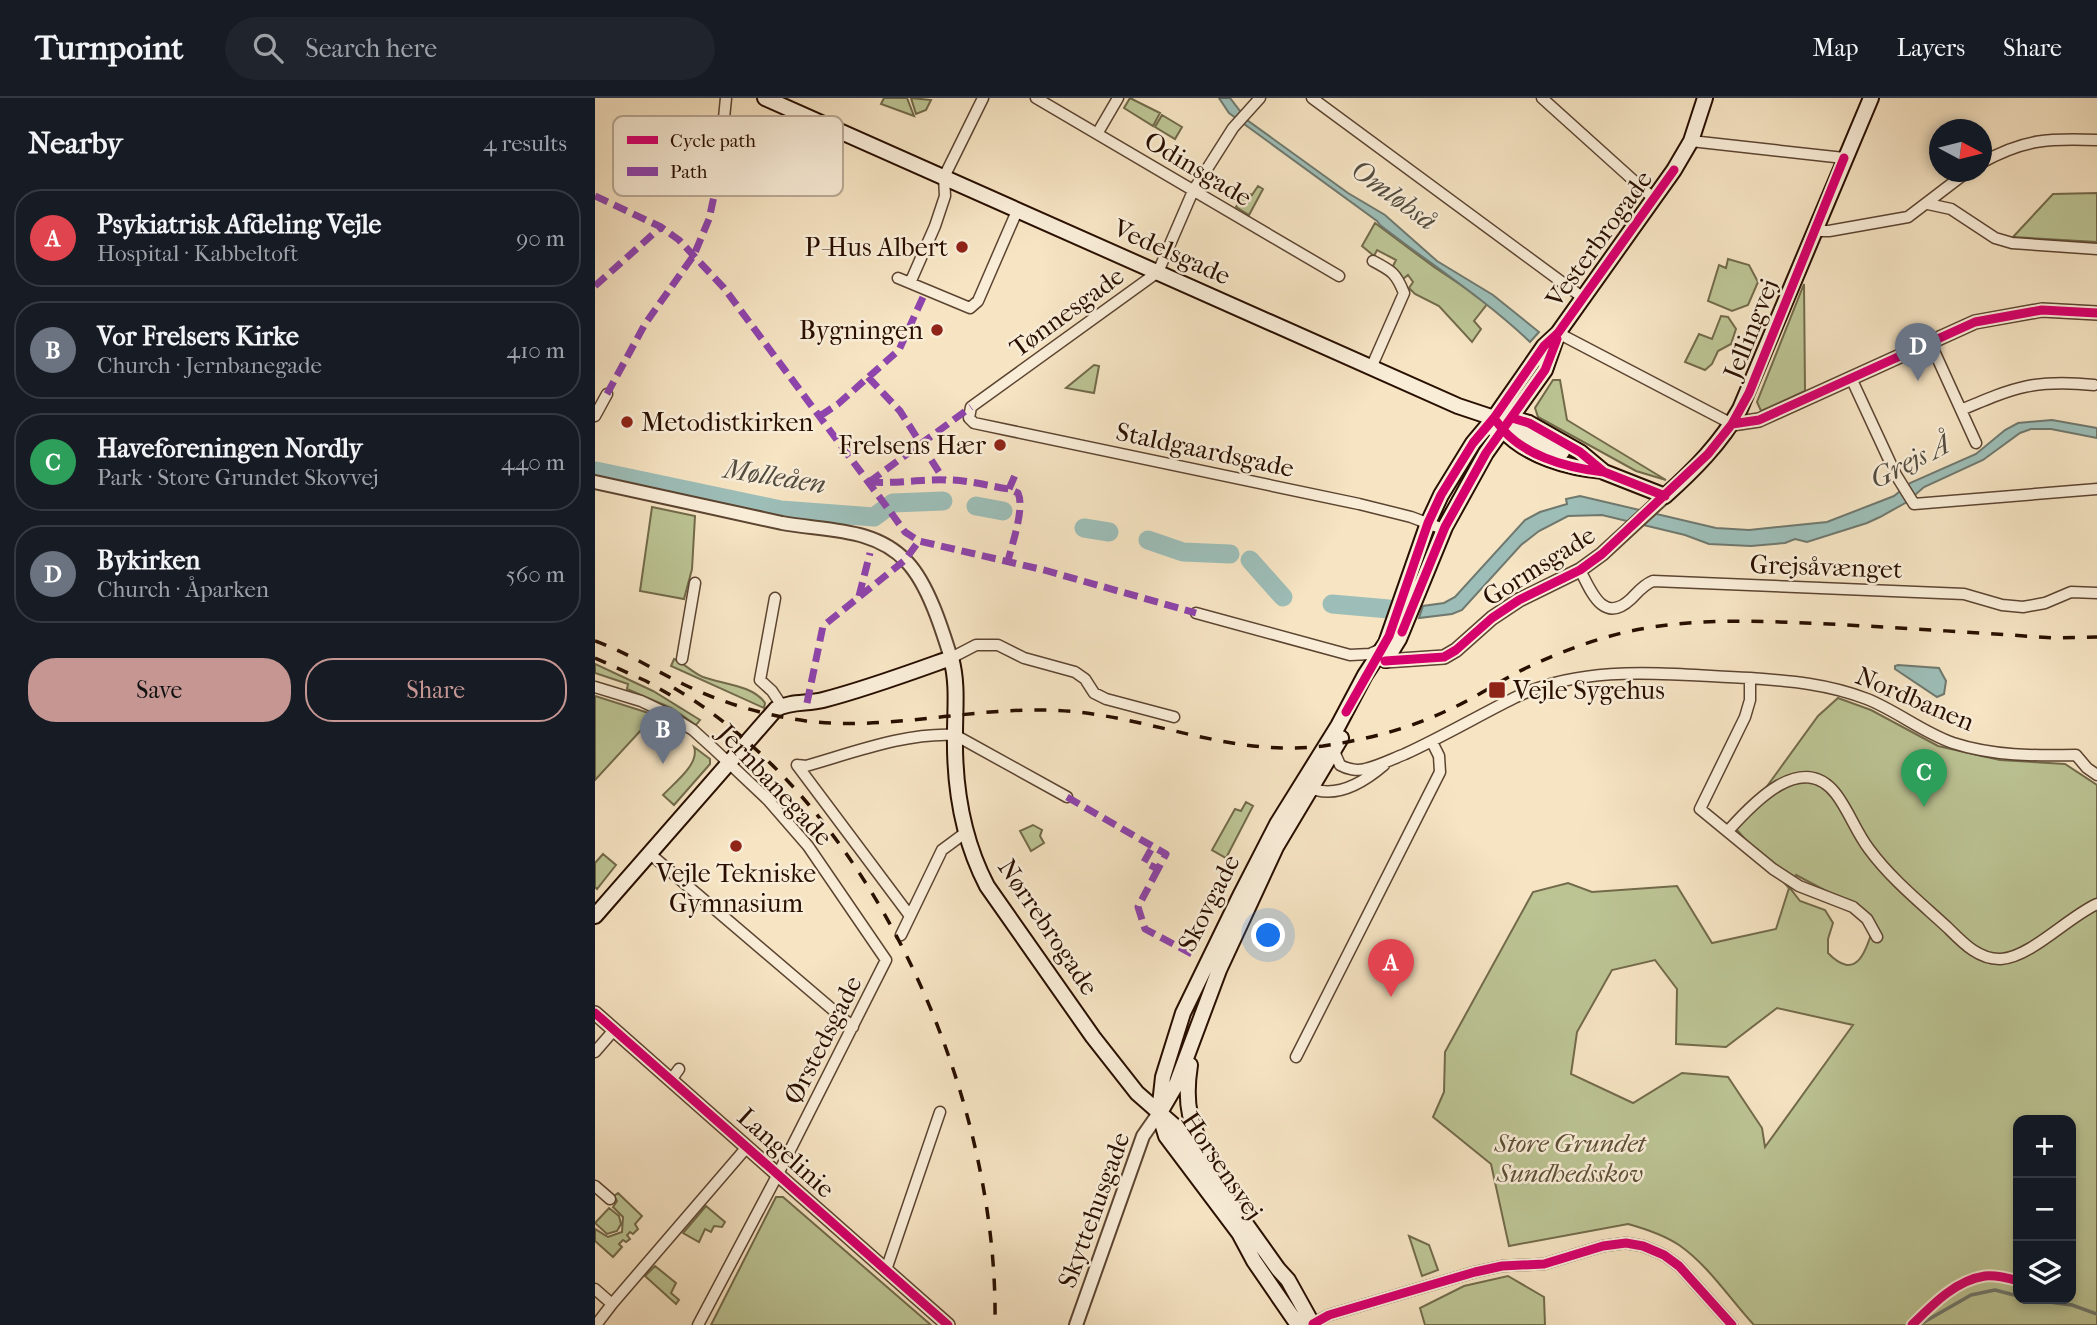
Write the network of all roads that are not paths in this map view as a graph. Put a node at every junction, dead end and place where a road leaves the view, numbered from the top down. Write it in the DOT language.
graph roads {
  1 [pos="726,98"];
  2 [pos="765,98"];
  3 [pos="789,98"];
  4 [pos="983,98"];
  5 [pos="1036,98"];
  6 [pos="1118,98"];
  7 [pos="1260,98"];
  8 [pos="1312,98"];
  9 [pos="1542,98"];
  10 [pos="1705,98"];
  11 [pos="1871,98"];
  12 [pos="724,116"];
  13 [pos="808,116"];
  14 [pos="822,116"];
  15 [pos="843,132"];
  16 [pos="1097,134"];
  17 [pos="2097,140"];
  18 [pos="1691,141"];
  19 [pos="1992,157"];
  20 [pos="1844,158"];
  21 [pos="944,177"];
  22 [pos="1956,182"];
  23 [pos="1193,191"];
  24 [pos="1653,198"];
  25 [pos="1928,204"];
  26 [pos="1017,211"];
  27 [pos="1813,231"];
  28 [pos="2097,249"];
  29 [pos="1373,261"];
  30 [pos="1158,272"];
  31 [pos="1339,276"];
  32 [pos="898,278"];
  33 [pos="910,283"];
  34 [pos="1582,297"];
  35 [pos="2097,313"];
  36 [pos="1558,333"];
  37 [pos="1930,342"];
  38 [pos="1371,368"];
  39 [pos="1851,378"];
  40 [pos="2094,385"];
  41 [pos="607,394"];
  42 [pos="971,407"];
  43 [pos="1961,410"];
  44 [pos="595,416"];
  45 [pos="1494,418"];
  46 [pos="1513,418"];
  47 [pos="1732,424"];
  48 [pos="1503,430"];
  49 [pos="1475,440"];
  50 [pos="1976,443"];
  51 [pos="1604,471"];
  52 [pos="595,482"];
  53 [pos="2097,489"];
  54 [pos="1660,501"];
  55 [pos="1428,523"];
  56 [pos="1443,529"];
  57 [pos="1580,569"];
  58 [pos="695,583"];
  59 [pos="2097,593"];
  60 [pos="775,598"];
  61 [pos="1195,613"];
  62 [pos="1384,654"];
  63 [pos="1350,655"];
  64 [pos="951,658"];
  65 [pos="682,659"];
  66 [pos="1365,675"];
  67 [pos="1751,678"];
  68 [pos="595,687"];
  69 [pos="782,706"];
  70 [pos="1174,717"];
  71 [pos="955,735"];
  72 [pos="1432,742"];
  73 [pos="1334,751"];
  74 [pos="1389,761"];
  75 [pos="728,762"];
  76 [pos="2097,775"];
  77 [pos="1307,787"];
  78 [pos="1067,797"];
  79 [pos="1728,831"];
  80 [pos="965,833"];
  81 [pos="649,853"];
  82 [pos="2097,904"];
  83 [pos="595,916"];
  84 [pos="910,916"];
  85 [pos="901,935"];
  86 [pos="1877,937"];
  87 [pos="886,960"];
  88 [pos="595,1013"];
  89 [pos="853,1027"];
  90 [pos="1197,1029"];
  91 [pos="614,1030"];
  92 [pos="595,1052"];
  93 [pos="1296,1058"];
  94 [pos="940,1112"];
  95 [pos="1159,1113"];
  96 [pos="747,1147"];
  97 [pos="778,1174"];
  98 [pos="595,1185"];
  99 [pos="610,1199"];
  100 [pos="886,1270"];
  101 [pos="1288,1280"];
  102 [pos="595,1289"];
  103 [pos="612,1304"];
  104 [pos="596,1325"];
  105 [pos="698,1325"];
  106 [pos="948,1325"];
  107 [pos="1076,1325"];
  108 [pos="1308,1325"];
  109 [pos="1732,1325"];
  1 -- 12 [label="street"];
  2 -- 13 [label="main road, Vedelsgade"];
  3 -- 14 [label="main road, Vedelsgade"];
  4 -- 21 [label="street"];
  5 -- 16 [label="street, Odinsgade"];
  6 -- 16 [label="street"];
  7 -- 23 [label="street, Tønnesgade"];
  8 -- 34 [label="street"];
  9 -- 24 [label="street"];
  10 -- 18 [label="main road, Vesterbrogade"];
  11 -- 20 [label="main road, Jellingvej"];
  15 -- 21 [label="main road, Vedelsgade"];
  16 -- 23 [label="street, Odinsgade"];
  17 -- 19 [label="street"];
  18 -- 20 [label="street"];
  18 -- 24 [label="main road, Vesterbrogade"];
  20 -- 27 [label="main road, Jellingvej"];
  21 -- 26 [label="main road, Vedelsgade"];
  21 -- 33 [label="street"];
  22 -- 25 [label="street"];
  23 -- 30 [label="street, Tønnesgade"];
  23 -- 31 [label="street, Odinsgade"];
  24 -- 34 [label="main road, Vesterbrogade"];
  25 -- 27 [label="street"];
  25 -- 28 [label="street"];
  26 -- 30 [label="main road, Vedelsgade"];
  26 -- 33 [label="street"];
  27 -- 47 [label="main road, Jellingvej"];
  29 -- 38 [label="street"];
  30 -- 38 [label="main road, Vedelsgade"];
  30 -- 42 [label="street, Tønnesgade"];
  32 -- 33 [label="street"];
  34 -- 36 [label="main road, Vesterbrogade"];
  35 -- 37 [label="street"];
  36 -- 45 [label="main road, Vesterbrogade"];
  36 -- 46 [label="main road, Vesterbrogade"];
  36 -- 47 [label="street"];
  37 -- 39 [label="street"];
  37 -- 43 [label="street"];
  38 -- 45 [label="main road, Vedelsgade"];
  39 -- 47 [label="street"];
  39 -- 53 [label="street"];
  40 -- 43 [label="street"];
  41 -- 44 [label="street"];
  42 -- 55 [label="street, Staldgaardsgade"];
  43 -- 50 [label="street"];
  45 -- 46 [label="main road, Vedelsgade"];
  45 -- 48 [label="main road"];
  45 -- 49 [label="main road, Vesterbrogade"];
  46 -- 48 [label="main road, Vesterbrogade"];
  46 -- 51 [label="main road, Vedelsgade"];
  47 -- 54 [label="main road, Jellingvej"];
  48 -- 49 [label="main road"];
  48 -- 51 [label="main road"];
  48 -- 56 [label="main road, Vesterbrogade"];
  49 -- 55 [label="main road, Vesterbrogade"];
  51 -- 54 [label="main road, Vedelsgade"];
  52 -- 64 [label="street"];
  54 -- 57 [label="street, Gormsgade"];
  55 -- 56 [label="street, Staldgaardsgade"];
  55 -- 62 [label="main road, Vesterbrogade"];
  56 -- 62 [label="main road, Vesterbrogade"];
  57 -- 59 [label="street, Grejsåvænget"];
  57 -- 62 [label="street, Gormsgade"];
  58 -- 65 [label="street"];
  60 -- 69 [label="street"];
  61 -- 63 [label="street"];
  62 -- 63 [label="street"];
  62 -- 66 [label="main road, Skovgade"];
  62 -- 73 [label="main road, Skovgade"];
  63 -- 66 [label="street"];
  64 -- 69 [label="main road"];
  64 -- 70 [label="street"];
  64 -- 71 [label="main road, Nørrebrogade"];
  66 -- 77 [label="main road, Skovgade"];
  67 -- 72 [label="street, Nordbanen"];
  67 -- 76 [label="street, Nordbanen"];
  67 -- 79 [label="street"];
  68 -- 75 [label="street, Jernbanegade"];
  69 -- 75 [label="main road"];
  71 -- 78 [label="street"];
  71 -- 80 [label="main road, Nørrebrogade"];
  71 -- 84 [label="street"];
  72 -- 74 [label="street, Nordbanen"];
  72 -- 93 [label="street"];
  73 -- 74 [label="street"];
  73 -- 77 [label="main road, Skovgade"];
  74 -- 77 [label="street"];
  75 -- 81 [label="main road"];
  75 -- 87 [label="street, Jernbanegade"];
  77 -- 90 [label="main road, Skovgade"];
  77 -- 95 [label="main road, Skovgade"];
  79 -- 82 [label="street"];
  79 -- 86 [label="street"];
  80 -- 84 [label="street"];
  80 -- 95 [label="main road, Nørrebrogade"];
  81 -- 83 [label="main road"];
  81 -- 89 [label="street"];
  84 -- 85 [label="street"];
  87 -- 89 [label="street, Ørstedsgade"];
  88 -- 91 [label="street, Langelinie"];
  89 -- 97 [label="street, Ørstedsgade"];
  90 -- 95 [label="main road, Skovgade"];
  90 -- 101 [label="main road, Skovgade"];
  91 -- 92 [label="street"];
  91 -- 96 [label="street, Langelinie"];
  94 -- 100 [label="street"];
  95 -- 101 [label="main road, Horsensvej"];
  95 -- 107 [label="street, Skyttehusgade"];
  95 -- 108 [label="main road, Horsensvej"];
  96 -- 97 [label="street, Langelinie"];
  96 -- 103 [label="street"];
  97 -- 100 [label="street, Langelinie"];
  97 -- 105 [label="street, Ørstedsgade"];
  98 -- 99 [label="street"];
  100 -- 106 [label="street, Langelinie"];
  101 -- 108 [label="main road, Horsensvej"];
  102 -- 103 [label="street"];
  103 -- 104 [label="street"];
  108 -- 109 [label="street"];
}
